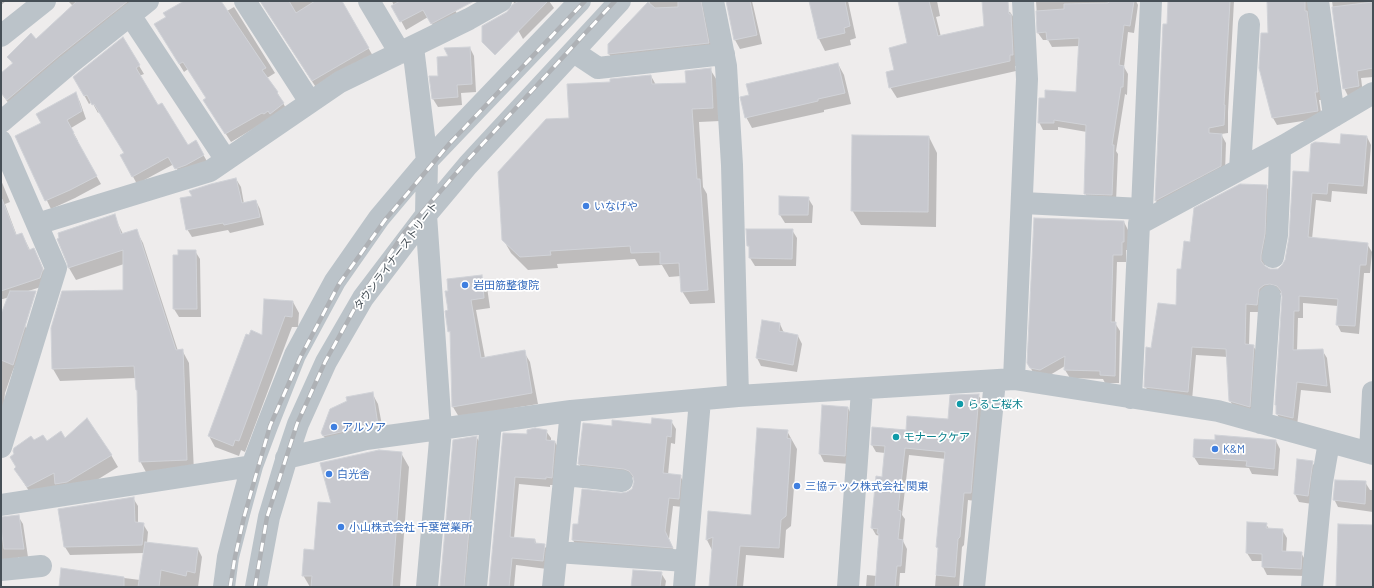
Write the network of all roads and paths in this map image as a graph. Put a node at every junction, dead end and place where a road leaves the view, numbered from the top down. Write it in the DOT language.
graph roads {
  1 [pos="44,1"];
  2 [pos="148,1"];
  3 [pos="245,1"];
  4 [pos="369,1"];
  5 [pos="501,1"];
  6 [pos="580,1"];
  7 [pos="620,1"];
  8 [pos="713,1"];
  9 [pos="1023,1"];
  10 [pos="1151,1"];
  11 [pos="1318,1"];
  12 [pos="130,15"];
  13 [pos="1249,24"];
  14 [pos="1,36"];
  15 [pos="406,50"];
  16 [pos="574,52"];
  17 [pos="724,54"];
  18 [pos="1373,93"];
  19 [pos="310,102"];
  20 [pos="1334,116"];
  21 [pos="1,122"];
  22 [pos="1,141"];
  23 [pos="1280,148"];
  24 [pos="226,160"];
  25 [pos="427,160"];
  26 [pos="1240,169"];
  27 [pos="1023,203"];
  28 [pos="426,215"];
  29 [pos="1140,216"];
  30 [pos="37,224"];
  31 [pos="1273,257"];
  32 [pos="1270,296"];
  33 [pos="1004,380"];
  34 [pos="862,390"];
  35 [pos="1373,392"];
  36 [pos="738,396"];
  37 [pos="1131,398"];
  38 [pos="700,400"];
  39 [pos="571,411"];
  40 [pos="491,422"];
  41 [pos="1261,423"];
  42 [pos="441,429"];
  43 [pos="1329,442"];
  44 [pos="1,447"];
  45 [pos="1371,453"];
  46 [pos="286,458"];
  47 [pos="252,466"];
  48 [pos="565,475"];
  49 [pos="622,481"];
  50 [pos="1,505"];
  51 [pos="557,552"];
  52 [pos="686,561"];
  53 [pos="40,566"];
  54 [pos="1,570"];
  55 [pos="224,587"];
  56 [pos="256,587"];
  57 [pos="427,587"];
  58 [pos="476,587"];
  59 [pos="553,587"];
  60 [pos="684,587"];
  61 [pos="848,587"];
  62 [pos="974,587"];
  63 [pos="1312,587"];
  1 -- 14 [label="street"];
  2 -- 12 [label="street"];
  3 -- 19 [label="street"];
  4 -- 15 [label="street"];
  5 -- 15 [label="street"];
  6 -- 25 [label="street"];
  7 -- 16 [label="street, タウンライナーストリート"];
  8 -- 17 [label="street"];
  9 -- 27 [label="street"];
  10 -- 29 [label="street"];
  11 -- 20 [label="street"];
  12 -- 21 [label="street"];
  12 -- 24 [label="street"];
  13 -- 26 [label="street"];
  15 -- 19 [label="street"];
  15 -- 25 [label="street"];
  16 -- 17 [label="street"];
  16 -- 28 [label="street, タウンライナーストリート"];
  17 -- 36 [label="street"];
  18 -- 20 [label="street"];
  19 -- 24 [label="street"];
  20 -- 23 [label="street"];
  22 -- 30 [label="street"];
  23 -- 26 [label="street"];
  23 -- 31 [label="street"];
  24 -- 30 [label="street"];
  25 -- 28 [label="street"];
  25 -- 47 [label="street"];
  26 -- 29 [label="street"];
  27 -- 29 [label="street"];
  27 -- 33 [label="street"];
  28 -- 42 [label="street"];
  28 -- 46 [label="street, タウンライナーストリート"];
  29 -- 37 [label="street"];
  30 -- 44 [label="street"];
  32 -- 41 [label="street"];
  33 -- 34 [label="street"];
  33 -- 37 [label="street"];
  33 -- 62 [label="street"];
  34 -- 36 [label="street"];
  34 -- 61 [label="street"];
  35 -- 45 [label="street"];
  36 -- 38 [label="street"];
  37 -- 41 [label="street"];
  38 -- 39 [label="street"];
  38 -- 52 [label="street"];
  39 -- 40 [label="street"];
  39 -- 48 [label="street"];
  40 -- 42 [label="street"];
  40 -- 58 [label="street"];
  41 -- 43 [label="street"];
  42 -- 46 [label="street"];
  42 -- 57 [label="street"];
  43 -- 45 [label="street"];
  43 -- 63 [label="street"];
  46 -- 56 [label="street, タウンライナーストリート"];
  47 -- 50 [label="street"];
  47 -- 55 [label="street"];
  48 -- 49 [label="street"];
  48 -- 51 [label="street"];
  51 -- 52 [label="street"];
  51 -- 59 [label="street"];
  52 -- 60 [label="street"];
  53 -- 54 [label="street"];
}
